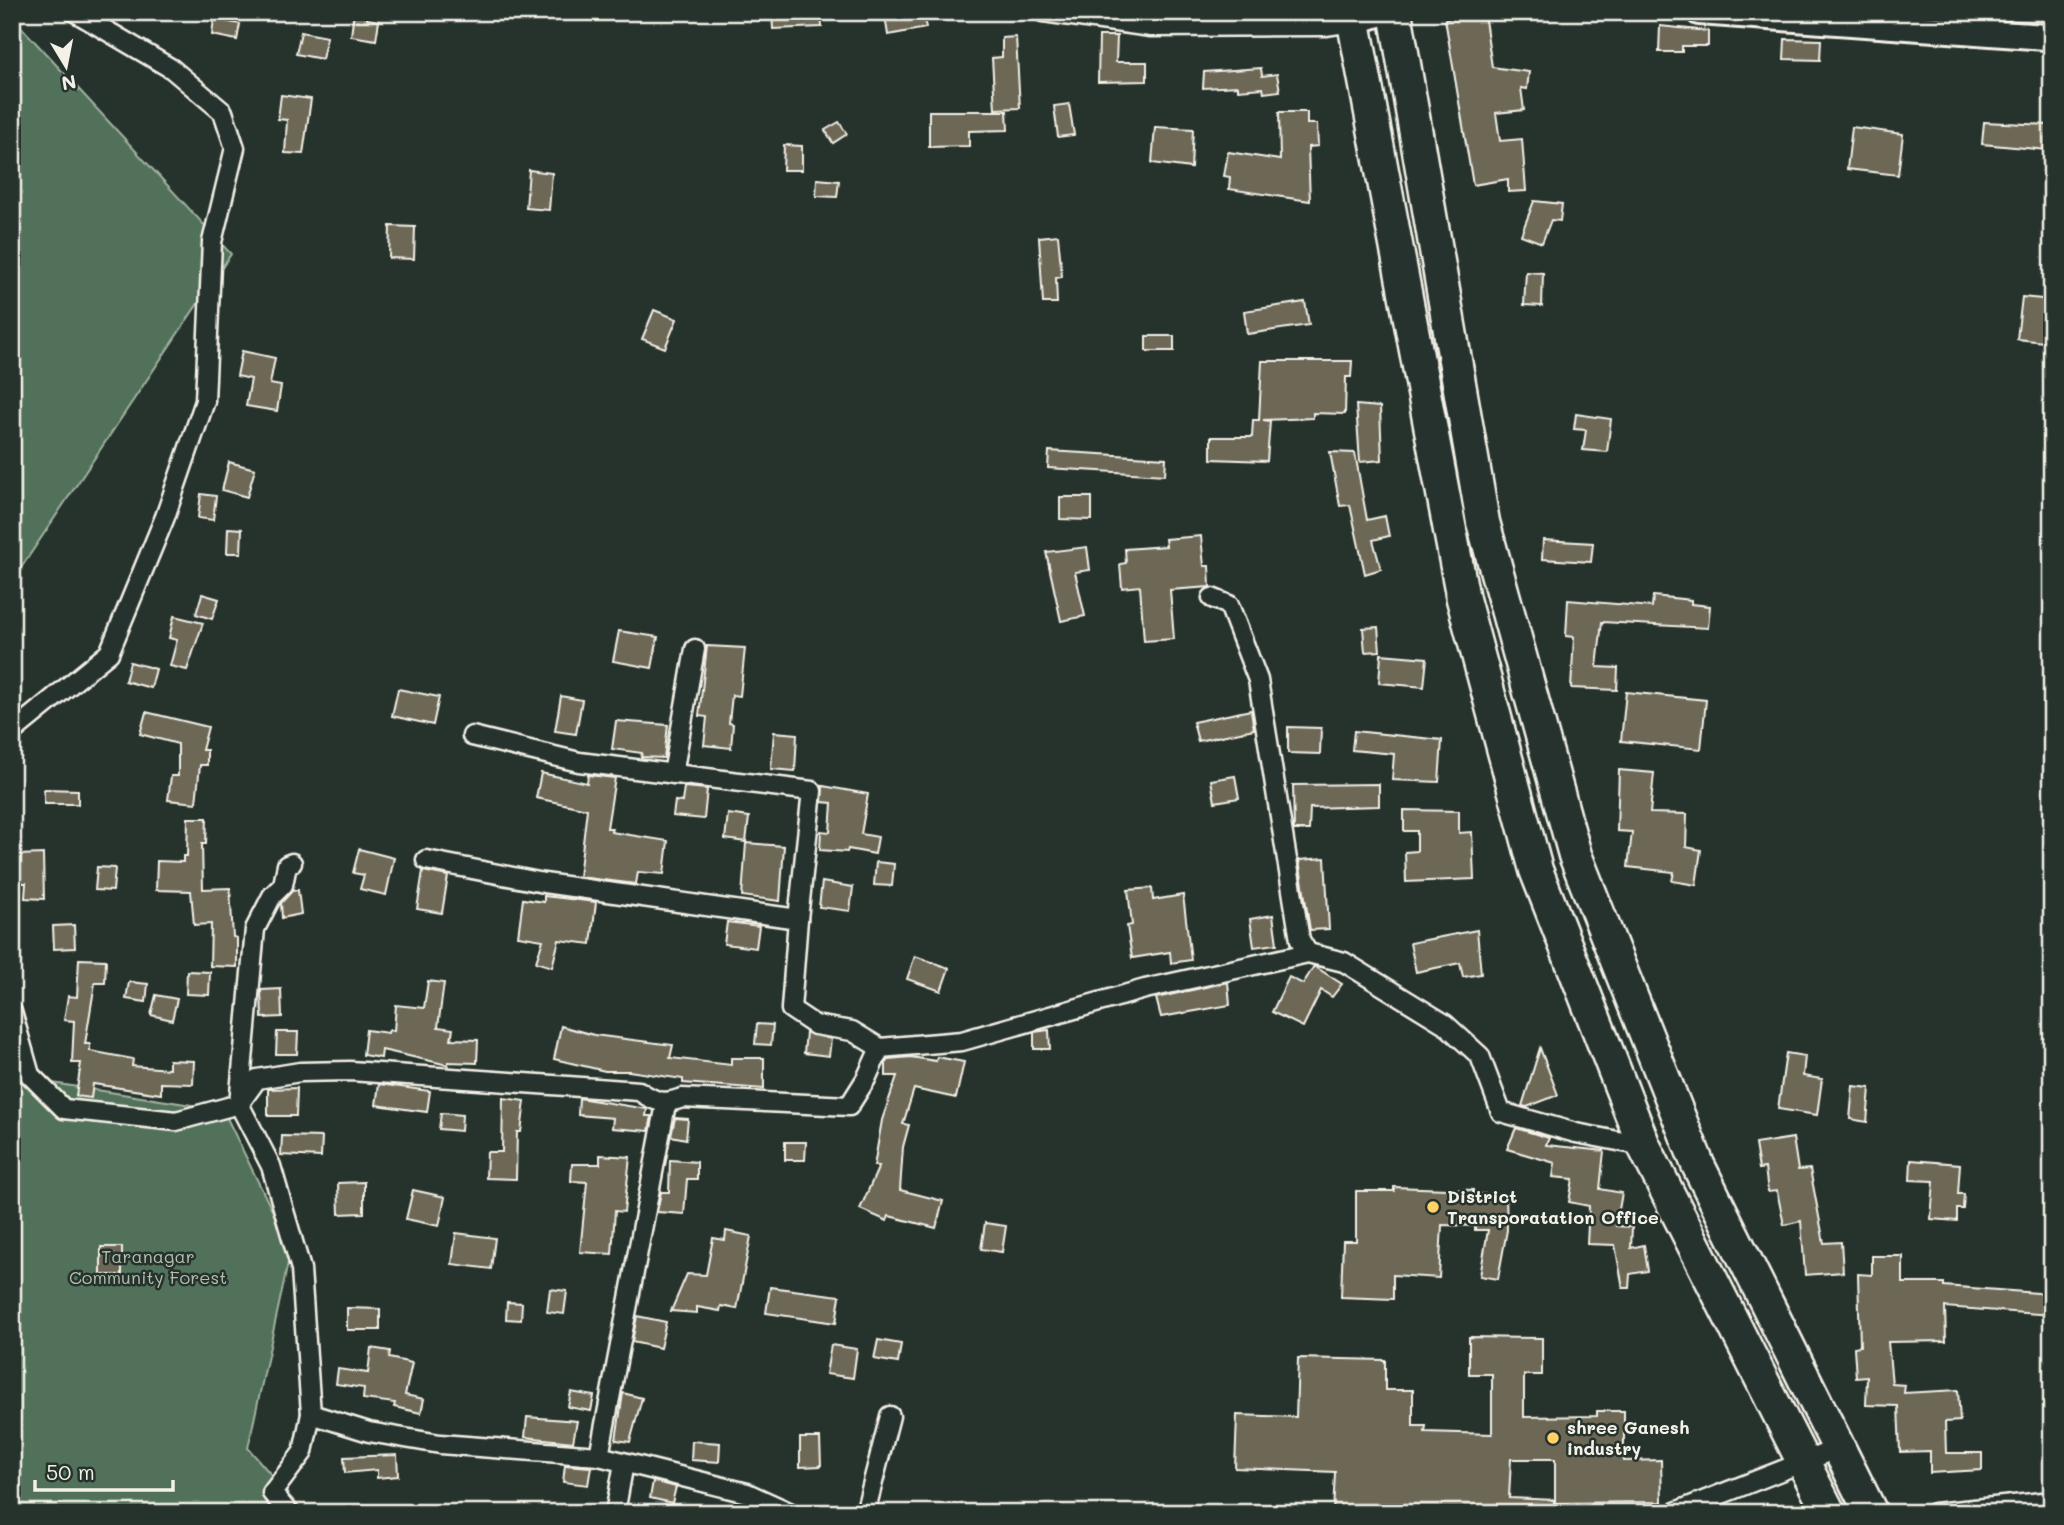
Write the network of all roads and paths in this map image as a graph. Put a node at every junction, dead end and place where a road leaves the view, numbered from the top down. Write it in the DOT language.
graph roads {
  1 [pos="75,12"];
  2 [pos="1043,12"];
  3 [pos="1384,12"];
  4 [pos="1395,12"];
  5 [pos="1699,12"];
  6 [pos="1352,17"];
  7 [pos="2052,34"];
  8 [pos="1212,598"];
  9 [pos="695,649"];
  10 [pos="12,732"];
  11 [pos="472,736"];
  12 [pos="673,774"];
  13 [pos="426,860"];
  14 [pos="292,863"];
  15 [pos="798,919"];
  16 [pos="1308,953"];
  17 [pos="12,1012"];
  18 [pos="880,1048"];
  19 [pos="239,1104"];
  20 [pos="666,1104"];
  21 [pos="1644,1146"];
  22 [pos="311,1414"];
  23 [pos="890,1416"];
  24 [pos="1839,1448"];
  25 [pos="599,1456"];
  26 [pos="624,1463"];
  27 [pos="1805,1463"];
  28 [pos="2052,1501"];
  29 [pos="289,1513"];
  30 [pos="615,1513"];
  31 [pos="791,1513"];
  32 [pos="864,1513"];
  33 [pos="1673,1513"];
  34 [pos="1829,1513"];
  35 [pos="1871,1513"];
  36 [pos="1934,1513"];
  1 -- 10 [label="street"];
  2 -- 6 [label="street"];
  3 -- 6 [label="main road"];
  4 -- 24 [label="highway"];
  5 -- 7 [label="main road"];
  6 -- 21 [label="highway"];
  8 -- 16 [label="street"];
  9 -- 12 [label="street"];
  11 -- 12 [label="street"];
  12 -- 15 [label="street"];
  13 -- 15 [label="street"];
  14 -- 19 [label="street"];
  15 -- 18 [label="street"];
  16 -- 18 [label="street"];
  16 -- 21 [label="street"];
  17 -- 19 [label="street"];
  18 -- 20 [label="street"];
  19 -- 20 [label="street"];
  19 -- 22 [label="street"];
  20 -- 25 [label="street"];
  21 -- 27 [label="highway"];
  22 -- 25 [label="street"];
  22 -- 29 [label="street"];
  23 -- 32 [label="street"];
  24 -- 27 [label="street"];
  24 -- 35 [label="highway"];
  25 -- 26 [label="street"];
  26 -- 30 [label="street"];
  26 -- 31 [label="street"];
  27 -- 33 [label="street"];
  27 -- 34 [label="highway"];
  28 -- 36 [label="street"];
}
